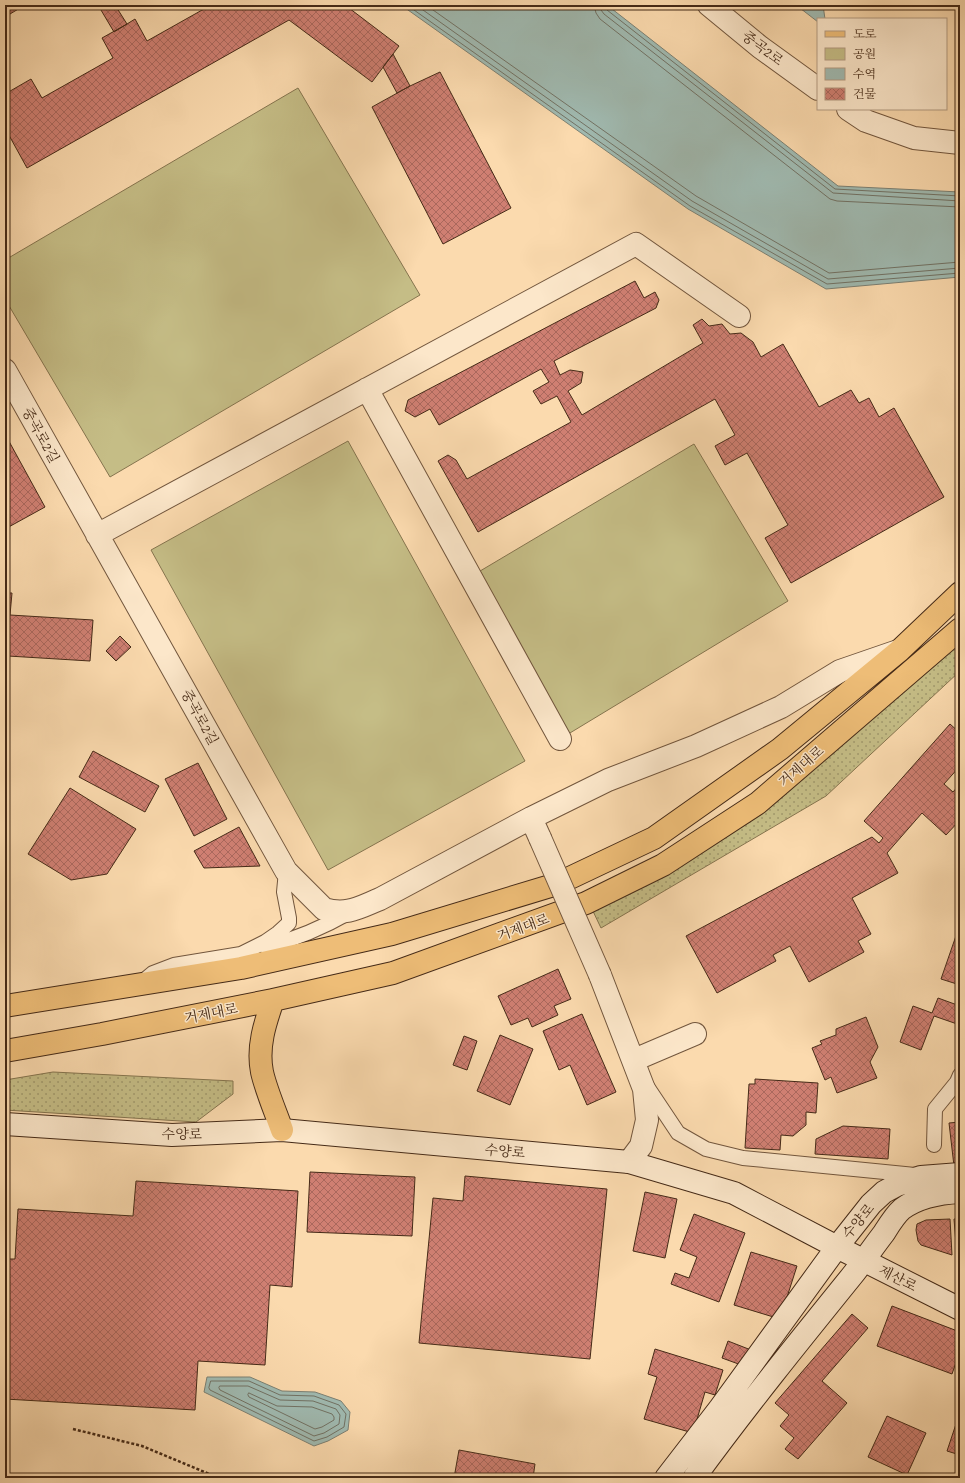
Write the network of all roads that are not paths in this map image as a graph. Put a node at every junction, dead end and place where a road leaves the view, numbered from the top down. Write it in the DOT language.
graph roads {
  1 [pos="709,5"];
  2 [pos="817,88"];
  3 [pos="850,110"];
  4 [pos="960,143"];
  5 [pos="738,316"];
  6 [pos="5,370"];
  7 [pos="366,389"];
  8 [pos="97,535"];
  9 [pos="960,593"];
  10 [pos="960,629"];
  11 [pos="899,651"];
  12 [pos="560,739"];
  13 [pos="531,818"];
  14 [pos="286,872"];
  15 [pos="354,910"];
  16 [pos="241,954"];
  17 [pos="136,985"];
  18 [pos="274,1000"];
  19 [pos="5,1006"];
  20 [pos="695,1034"];
  21 [pos="5,1051"];
  22 [pos="636,1067"];
  23 [pos="960,1075"];
  24 [pos="5,1124"];
  25 [pos="282,1130"];
  26 [pos="934,1145"];
  27 [pos="629,1162"];
  28 [pos="960,1174"];
  29 [pos="938,1176"];
  30 [pos="960,1192"];
  31 [pos="837,1247"];
  32 [pos="864,1261"];
  33 [pos="960,1309"];
  34 [pos="666,1478"];
  35 [pos="694,1478"];
  1 -- 2 [label="street, 중곡2로"];
  3 -- 4 [label="street"];
  5 -- 7 [label="street"];
  6 -- 8 [label="street, 중곡로2길"];
  7 -- 8 [label="street"];
  7 -- 12 [label="street"];
  8 -- 14 [label="street, 중곡로2길"];
  9 -- 11 [label="main road, 거제대로"];
  10 -- 18 [label="main road, 거제대로"];
  11 -- 13 [label="street"];
  11 -- 17 [label="main road, 거제대로"];
  13 -- 15 [label="street"];
  13 -- 22 [label="street, bridge"];
  14 -- 15 [label="street, 중곡로2길"];
  14 -- 16 [label="lane"];
  15 -- 16 [label="lane"];
  16 -- 17 [label="lane"];
  17 -- 19 [label="main road, 거제대로"];
  18 -- 21 [label="main road, 거제대로"];
  18 -- 25 [label="main road"];
  20 -- 22 [label="street"];
  22 -- 27 [label="street"];
  22 -- 29 [label="lane"];
  23 -- 26 [label="lane"];
  24 -- 25 [label="street, 수양로"];
  25 -- 27 [label="street, 수양로"];
  27 -- 31 [label="street, 수양로"];
  28 -- 29 [label="street, 수양로"];
  29 -- 31 [label="street, 수양로"];
  30 -- 32 [label="street, 수양로"];
  31 -- 32 [label="street, 제산로"];
  31 -- 34 [label="street"];
  32 -- 33 [label="street, 제산로"];
  32 -- 35 [label="street, 수양로"];
}
